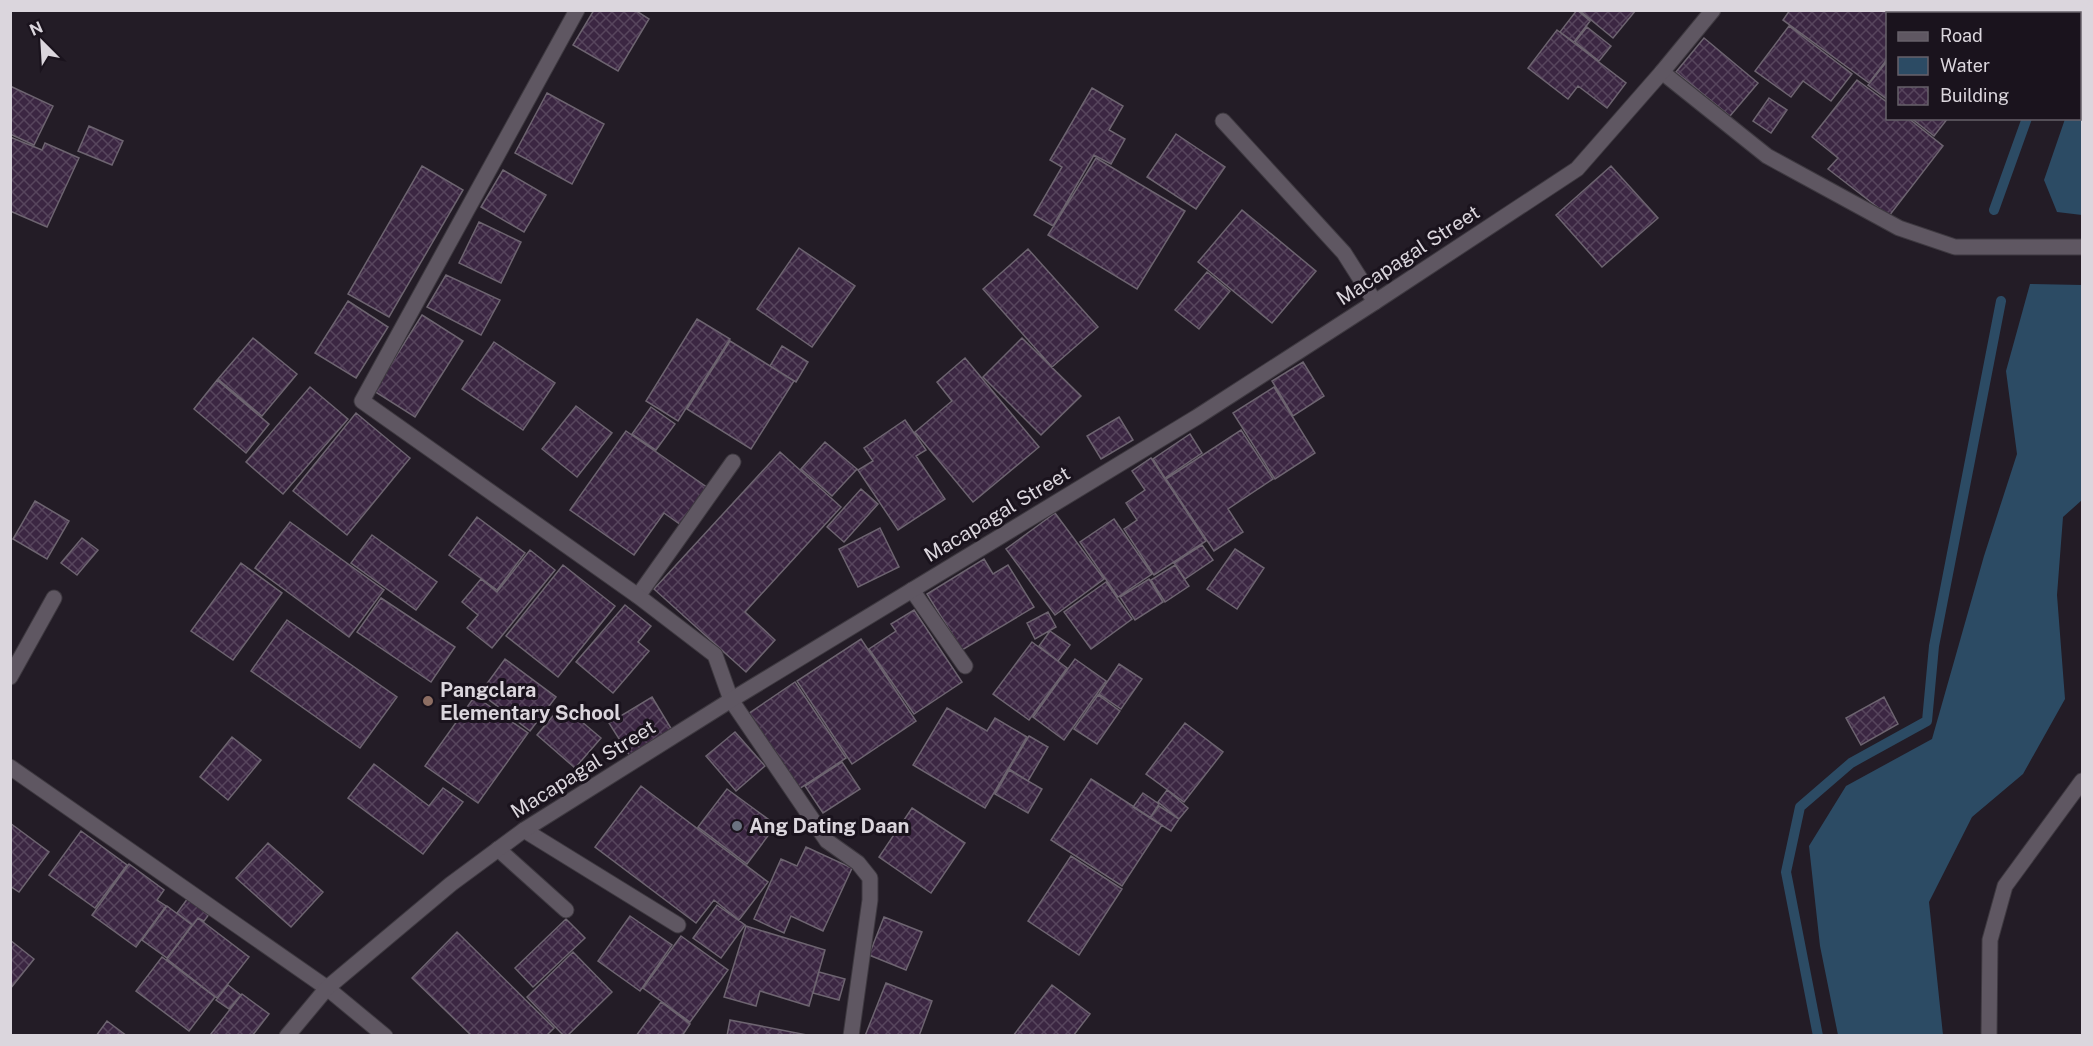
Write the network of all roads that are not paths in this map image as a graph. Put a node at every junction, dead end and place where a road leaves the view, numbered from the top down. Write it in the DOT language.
graph roads {
  1 [pos="577,10"];
  2 [pos="1713,10"];
  3 [pos="1662,72"];
  4 [pos="1223,121"];
  5 [pos="2082,247"];
  6 [pos="1375,302"];
  7 [pos="734,462"];
  8 [pos="912,590"];
  9 [pos="638,596"];
  10 [pos="54,598"];
  11 [pos="965,666"];
  12 [pos="10,677"];
  13 [pos="730,700"];
  14 [pos="10,767"];
  15 [pos="2082,781"];
  16 [pos="525,830"];
  17 [pos="498,849"];
  18 [pos="566,910"];
  19 [pos="678,925"];
  20 [pos="327,988"];
  21 [pos="287,1035"];
  22 [pos="385,1035"];
  23 [pos="851,1035"];
  24 [pos="1989,1035"];
  1 -- 9 [label="street"];
  2 -- 3 [label="street, Macapagal Street"];
  3 -- 5 [label="street"];
  3 -- 6 [label="street, Macapagal Street"];
  4 -- 6 [label="street"];
  6 -- 8 [label="street, Macapagal Street"];
  7 -- 9 [label="street"];
  8 -- 11 [label="street"];
  8 -- 13 [label="street, Macapagal Street"];
  9 -- 13 [label="street"];
  10 -- 12 [label="street"];
  13 -- 16 [label="street, Macapagal Street"];
  13 -- 23 [label="street"];
  14 -- 20 [label="street"];
  15 -- 24 [label="street"];
  16 -- 17 [label="street, Macapagal Street"];
  16 -- 19 [label="street"];
  17 -- 18 [label="street"];
  17 -- 20 [label="street, Macapagal Street"];
  20 -- 21 [label="street, Macapagal Street"];
  20 -- 22 [label="street"];
}
